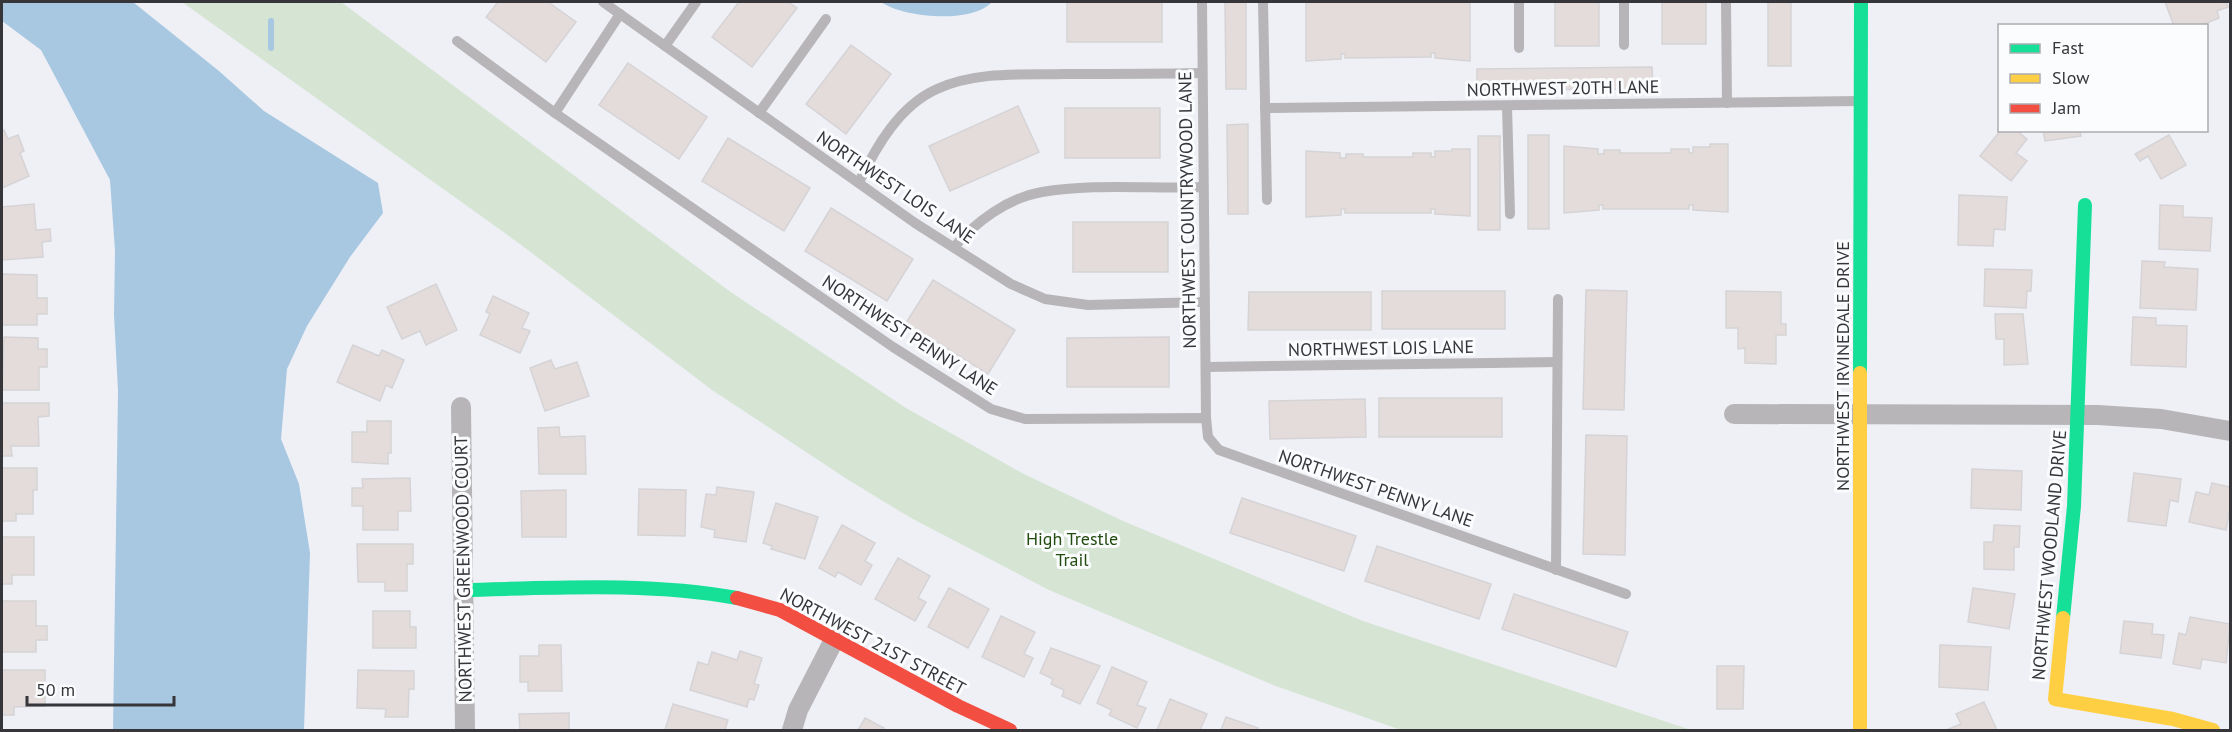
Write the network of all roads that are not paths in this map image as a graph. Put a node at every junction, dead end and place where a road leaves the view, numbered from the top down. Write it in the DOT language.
graph roads {
  1 [pos="603,2"];
  2 [pos="696,2"];
  3 [pos="1202,2"];
  4 [pos="1263,2"];
  5 [pos="1519,2"];
  6 [pos="1624,2"];
  7 [pos="1726,2"];
  8 [pos="1861,2"];
  9 [pos="620,14"];
  10 [pos="826,19"];
  11 [pos="457,40"];
  12 [pos="1624,45"];
  13 [pos="665,46"];
  14 [pos="1519,48"];
  15 [pos="1202,73"];
  16 [pos="1861,101"];
  17 [pos="1726,103"];
  18 [pos="1507,105"];
  19 [pos="1265,108"];
  20 [pos="555,113"];
  21 [pos="759,113"];
  22 [pos="859,182"];
  23 [pos="1203,188"];
  24 [pos="1267,200"];
  25 [pos="2085,206"];
  26 [pos="1510,214"];
  27 [pos="954,247"];
  28 [pos="1558,299"];
  29 [pos="1204,302"];
  30 [pos="1557,362"];
  31 [pos="1206,367"];
  32 [pos="461,407"];
  33 [pos="1734,414"];
  34 [pos="2077,414"];
  35 [pos="1860,415"];
  36 [pos="1206,418"];
  37 [pos="2230,431"];
  38 [pos="1556,570"];
  39 [pos="464,590"];
  40 [pos="1626,594"];
  41 [pos="834,640"];
  42 [pos="465,730"];
  43 [pos="792,730"];
  44 [pos="1010,730"];
  45 [pos="1860,730"];
  46 [pos="2213,730"];
  1 -- 9 [label="lane, NORTHWEST LOIS LANE"];
  2 -- 13 [label="lane"];
  3 -- 15 [label="lane, NORTHWEST COUNTRYWOOD LANE"];
  4 -- 19 [label="lane"];
  5 -- 14 [label="lane"];
  6 -- 12 [label="lane"];
  7 -- 17 [label="lane"];
  8 -- 16 [label="street, NORTHWEST IRVINEDALE DRIVE"];
  9 -- 13 [label="lane, NORTHWEST LOIS LANE"];
  9 -- 20 [label="lane"];
  10 -- 21 [label="lane"];
  11 -- 20 [label="lane, NORTHWEST PENNY LANE"];
  13 -- 21 [label="lane, NORTHWEST LOIS LANE"];
  15 -- 22 [label="lane"];
  15 -- 23 [label="lane, NORTHWEST COUNTRYWOOD LANE"];
  16 -- 17 [label="lane, NORTHWEST 20TH LANE"];
  16 -- 35 [label="street, NORTHWEST IRVINEDALE DRIVE"];
  17 -- 18 [label="lane, NORTHWEST 20TH LANE"];
  18 -- 19 [label="lane, NORTHWEST 20TH LANE"];
  18 -- 26 [label="lane"];
  19 -- 24 [label="lane"];
  20 -- 36 [label="lane, NORTHWEST PENNY LANE"];
  21 -- 22 [label="lane, NORTHWEST LOIS LANE"];
  22 -- 27 [label="lane, NORTHWEST LOIS LANE"];
  23 -- 27 [label="lane"];
  23 -- 29 [label="lane, NORTHWEST COUNTRYWOOD LANE"];
  25 -- 34 [label="street, NORTHWEST WOODLAND DRIVE"];
  27 -- 29 [label="lane, NORTHWEST LOIS LANE"];
  28 -- 30 [label="lane"];
  29 -- 31 [label="lane, NORTHWEST COUNTRYWOOD LANE"];
  30 -- 31 [label="lane, NORTHWEST LOIS LANE"];
  30 -- 38 [label="lane"];
  31 -- 36 [label="lane, NORTHWEST COUNTRYWOOD LANE"];
  32 -- 39 [label="street, NORTHWEST GREENWOOD COURT"];
  33 -- 35 [label="street"];
  34 -- 35 [label="street"];
  34 -- 37 [label="street"];
  34 -- 46 [label="street, NORTHWEST WOODLAND DRIVE"];
  35 -- 45 [label="street, NORTHWEST IRVINEDALE DRIVE"];
  36 -- 38 [label="lane, NORTHWEST PENNY LANE"];
  38 -- 40 [label="lane, NORTHWEST PENNY LANE"];
  39 -- 41 [label="street, NORTHWEST 21ST STREET"];
  39 -- 42 [label="street, NORTHWEST GREENWOOD COURT"];
  41 -- 43 [label="street"];
  41 -- 44 [label="street, NORTHWEST 21ST STREET"];
}
